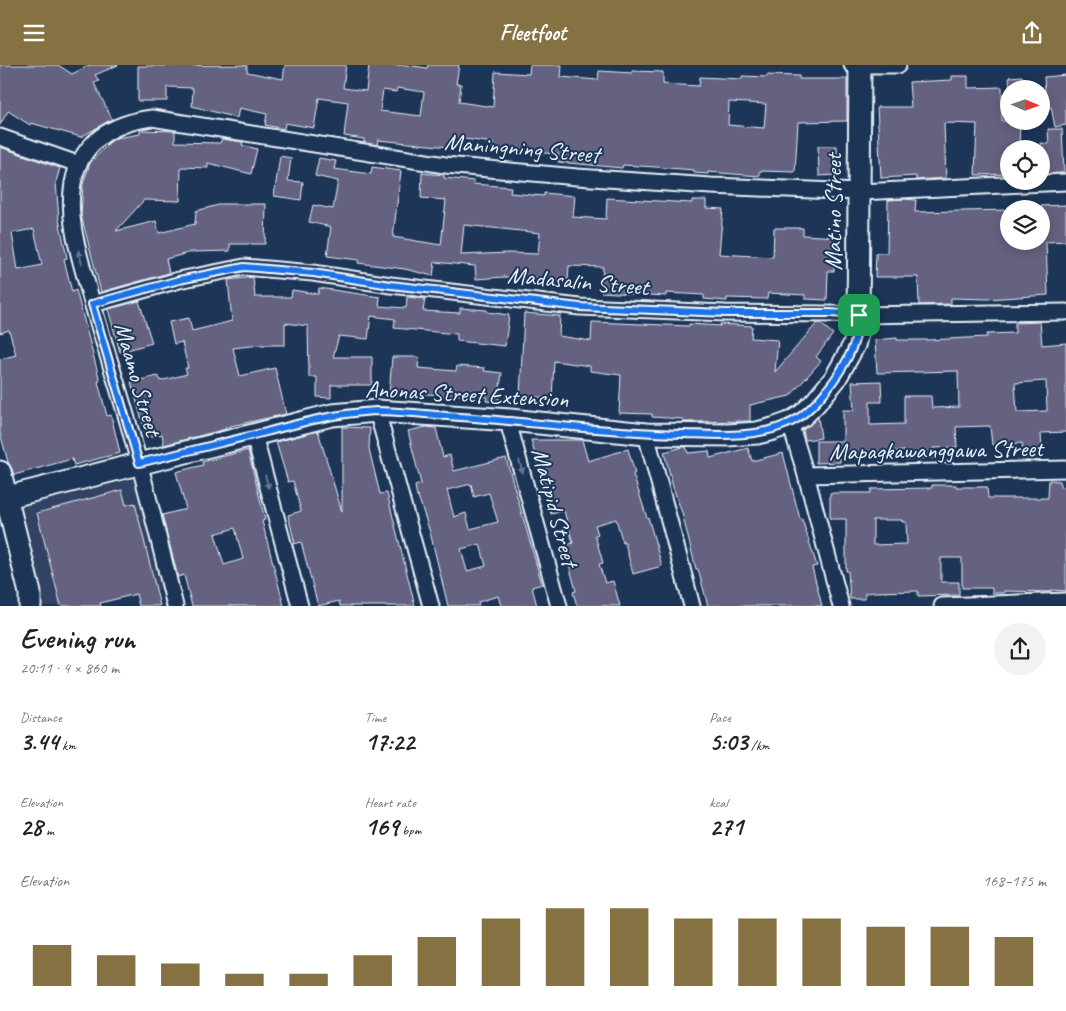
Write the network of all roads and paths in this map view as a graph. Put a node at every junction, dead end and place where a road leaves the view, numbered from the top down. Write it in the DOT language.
graph roads {
  1 [pos="852,65"];
  2 [pos="860,65"];
  3 [pos="898,65"];
  4 [pos="0,137"];
  5 [pos="78,164"];
  6 [pos="1066,183"];
  7 [pos="860,192"];
  8 [pos="92,304"];
  9 [pos="1066,312"];
  10 [pos="859,315"];
  11 [pos="377,411"];
  12 [pos="510,420"];
  13 [pos="790,423"];
  14 [pos="646,434"];
  15 [pos="254,435"];
  16 [pos="139,463"];
  17 [pos="1066,469"];
  18 [pos="0,472"];
  19 [pos="806,475"];
  20 [pos="4,498"];
  21 [pos="0,524"];
  22 [pos="1066,601"];
  23 [pos="26,606"];
  24 [pos="30,606"];
  25 [pos="175,606"];
  26 [pos="300,606"];
  27 [pos="430,606"];
  28 [pos="559,606"];
  29 [pos="692,606"];
  30 [pos="841,606"];
  31 [pos="942,606"];
  1 -- 2 [label="street"];
  2 -- 3 [label="street"];
  2 -- 7 [label="street, Matino Street"];
  4 -- 5 [label="street"];
  5 -- 7 [label="street, Maningning Street"];
  8 -- 5 [label="street, Maamo Street, one-way"];
  6 -- 7 [label="street, Maningning Street"];
  7 -- 10 [label="street, Matino Street"];
  8 -- 10 [label="street, Madasalin Street"];
  8 -- 16 [label="street, Maamo Street"];
  9 -- 10 [label="street, Madasalin Street"];
  10 -- 13 [label="street, Matino Street"];
  11 -- 12 [label="street, Anonas Street Extension"];
  11 -- 15 [label="street, Anonas Street Extension"];
  11 -- 27 [label="street"];
  12 -- 14 [label="street, Anonas Street Extension"];
  12 -- 28 [label="street, Matipid Street, one-way"];
  13 -- 14 [label="street, Anonas Street Extension"];
  13 -- 19 [label="street"];
  14 -- 29 [label="street"];
  15 -- 16 [label="street, Anonas Street Extension"];
  15 -- 26 [label="street, one-way"];
  16 -- 20 [label="street, Anonas Street Extension"];
  16 -- 25 [label="street, Maamo Street"];
  17 -- 19 [label="street, Mapagkawanggawa Street"];
  18 -- 20 [label="street"];
  19 -- 30 [label="street"];
  20 -- 24 [label="street"];
  21 -- 23 [label="street"];
  22 -- 31 [label="street"];
}
